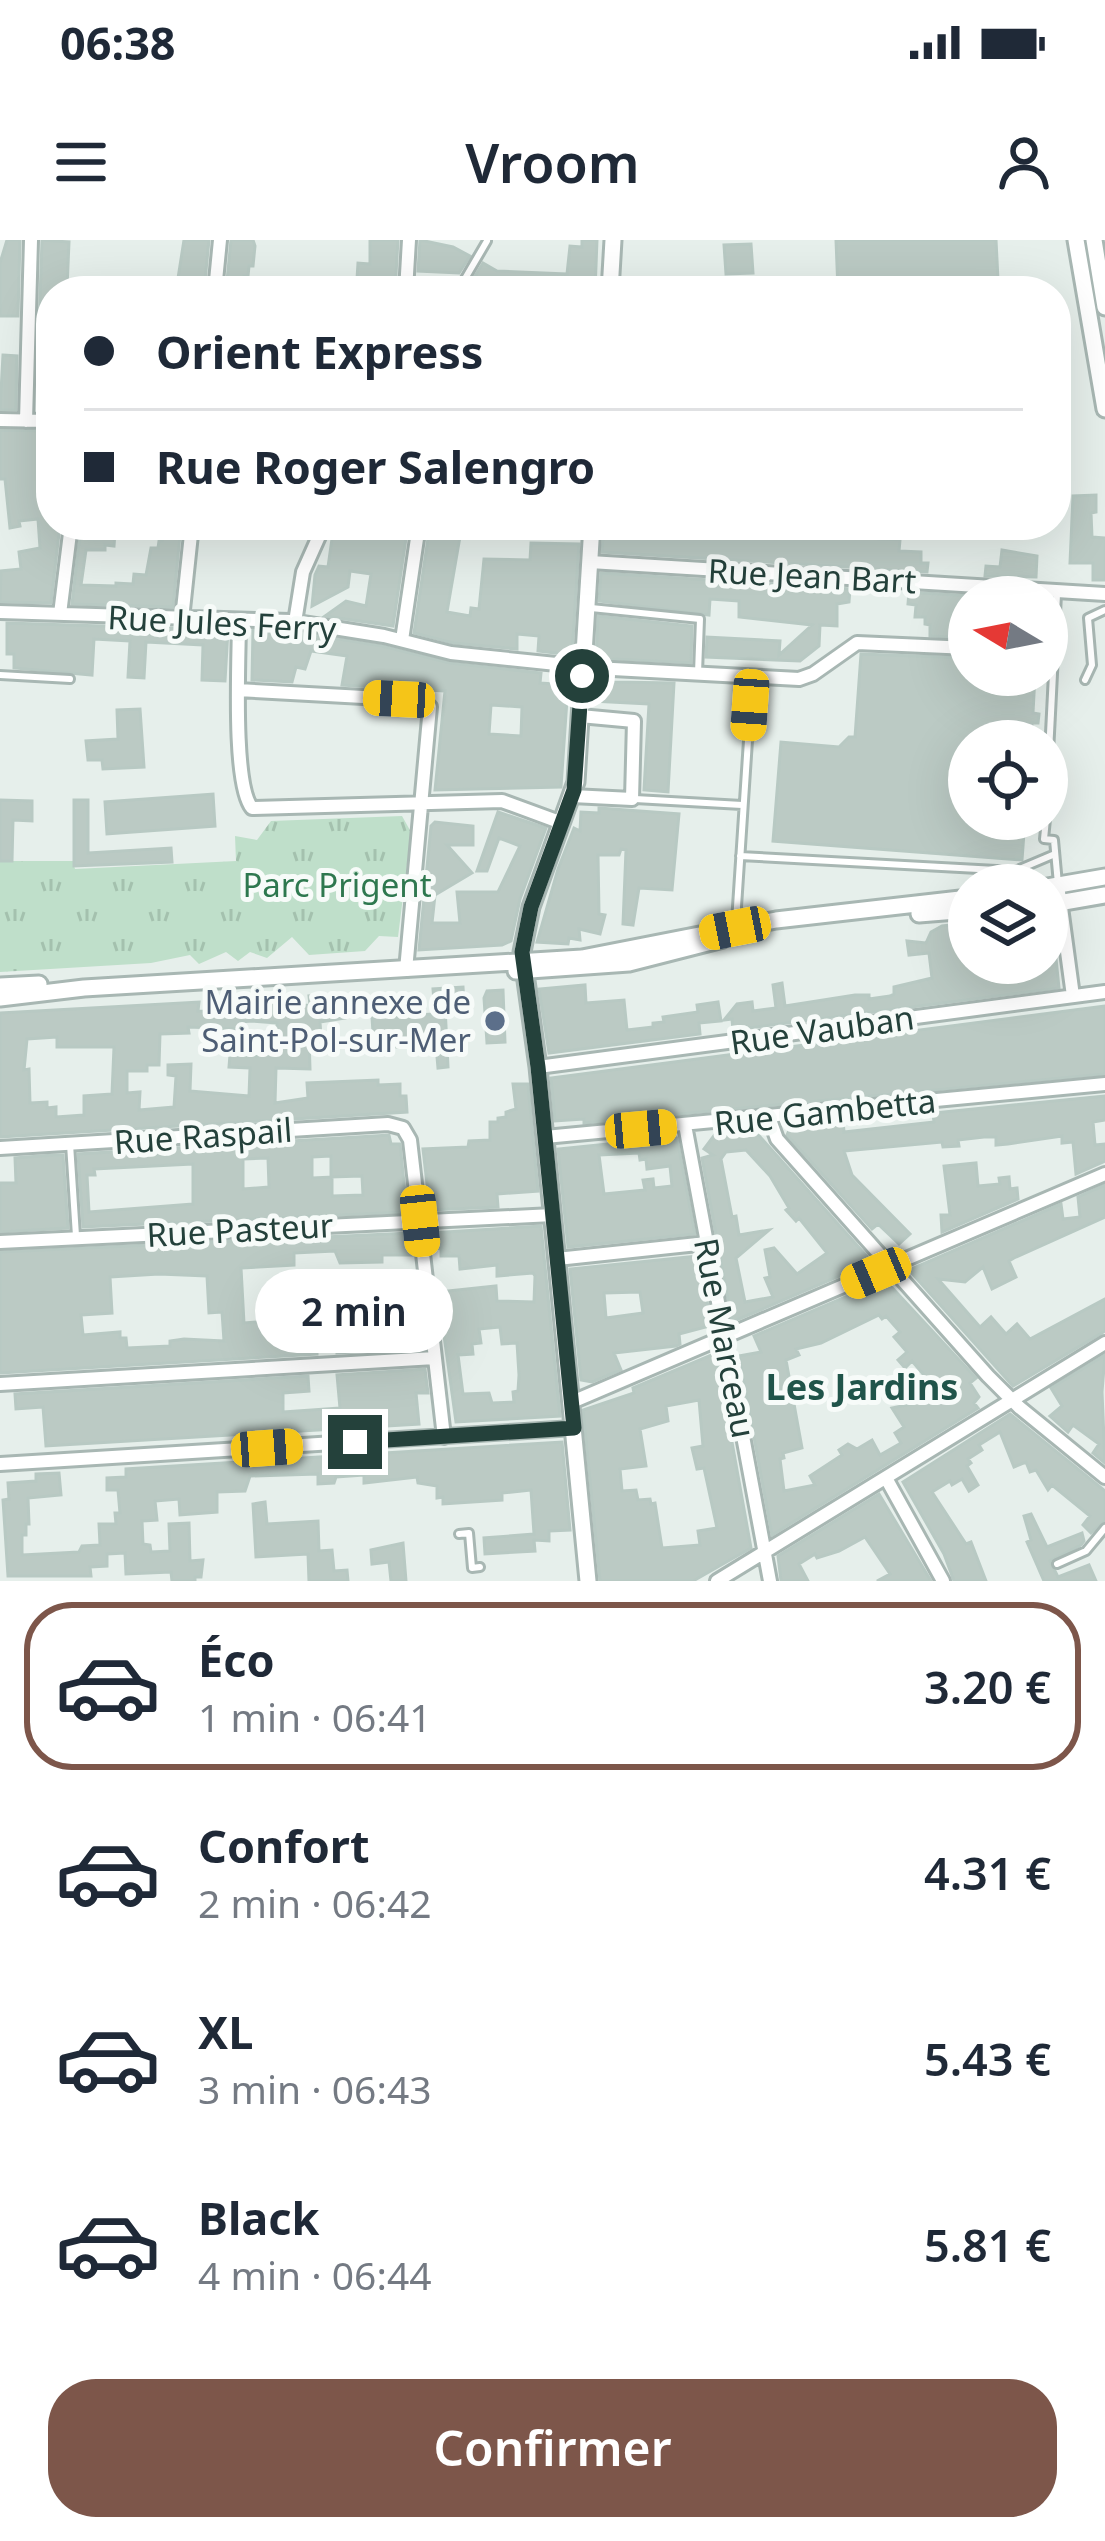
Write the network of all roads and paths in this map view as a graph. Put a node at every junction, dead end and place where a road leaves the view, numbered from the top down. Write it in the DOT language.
graph roads {
  1 [pos="32,240"];
  2 [pos="220,240"];
  3 [pos="409,240"];
  4 [pos="613,240"];
  5 [pos="1076,240"];
  6 [pos="1094,240"];
  7 [pos="487,242"];
  8 [pos="216,276"];
  9 [pos="407,276"];
  10 [pos="467,276"];
  11 [pos="611,276"];
  12 [pos="1105,307"];
  13 [pos="1105,410"];
  14 [pos="0,420"];
  15 [pos="26,421"];
  16 [pos="36,421"];
  17 [pos="69,540"];
  18 [pos="190,540"];
  19 [pos="317,540"];
  20 [pos="416,540"];
  21 [pos="591,540"];
  22 [pos="590,562"];
  23 [pos="948,584"];
  24 [pos="1068,592"];
  25 [pos="1105,594"];
  26 [pos="588,608"];
  27 [pos="1105,610"];
  28 [pos="0,612"];
  29 [pos="60,614"];
  30 [pos="182,619"];
  31 [pos="239,620"];
  32 [pos="295,622"];
  33 [pos="402,640"];
  34 [pos="948,647"];
  35 [pos="590,668"];
  36 [pos="613,669"];
  37 [pos="698,673"];
  38 [pos="0,675"];
  39 [pos="752,676"];
  40 [pos="70,679"];
  41 [pos="1085,680"];
  42 [pos="238,690"];
  43 [pos="580,716"];
  44 [pos="572,796"];
  45 [pos="632,799"];
  46 [pos="422,801"];
  47 [pos="744,805"];
  48 [pos="562,823"];
  49 [pos="1054,840"];
  50 [pos="1055,854"];
  51 [pos="740,856"];
  52 [pos="1055,864"];
  53 [pos="1105,877"];
  54 [pos="1068,890"];
  55 [pos="1068,895"];
  56 [pos="1105,895"];
  57 [pos="948,901"];
  58 [pos="948,912"];
  59 [pos="735,932"];
  60 [pos="523,966"];
  61 [pos="412,970"];
  62 [pos="1068,971"];
  63 [pos="0,986"];
  64 [pos="84,988"];
  65 [pos="1105,992"];
  66 [pos="1073,996"];
  67 [pos="0,998"];
  68 [pos="538,1067"];
  69 [pos="1105,1084"];
  70 [pos="770,1117"];
  71 [pos="685,1125"];
  72 [pos="545,1137"];
  73 [pos="70,1144"];
  74 [pos="0,1148"];
  75 [pos="1105,1174"];
  76 [pos="553,1215"];
  77 [pos="420,1221"];
  78 [pos="76,1238"];
  79 [pos="0,1242"];
  80 [pos="707,1243"];
  81 [pos="557,1259"];
  82 [pos="890,1267"];
  83 [pos="724,1338"];
  84 [pos="1105,1343"];
  85 [pos="435,1358"];
  86 [pos="0,1384"];
  87 [pos="1012,1400"];
  88 [pos="572,1402"];
  89 [pos="574,1428"];
  90 [pos="444,1437"];
  91 [pos="0,1464"];
  92 [pos="1105,1477"];
  93 [pos="886,1478"];
  94 [pos="1105,1528"];
  95 [pos="459,1534"];
  96 [pos="764,1552"];
  97 [pos="1057,1564"];
  98 [pos="480,1567"];
  99 [pos="588,1581"];
  100 [pos="717,1581"];
  101 [pos="770,1581"];
  102 [pos="944,1581"];
  1 -- 15 [label="street"];
  2 -- 8 [label="street"];
  3 -- 9 [label="street"];
  4 -- 11 [label="street"];
  5 -- 13 [label="street"];
  6 -- 12 [label="street"];
  7 -- 10 [label="lane"];
  14 -- 15 [label="street"];
  15 -- 16 [label="street"];
  17 -- 29 [label="street"];
  18 -- 30 [label="street"];
  19 -- 32 [label="street"];
  20 -- 33 [label="street"];
  21 -- 22 [label="street"];
  22 -- 23 [label="street, Rue Jean Bart"];
  22 -- 26 [label="street"];
  24 -- 25 [label="street, Rue Jean Bart"];
  26 -- 35 [label="street"];
  26 -- 37 [label="lane"];
  27 -- 41 [label="lane"];
  28 -- 29 [label="street, Rue Jules Ferry"];
  29 -- 30 [label="street, Rue Jules Ferry"];
  30 -- 31 [label="street, Rue Jules Ferry"];
  31 -- 32 [label="street, Rue Jules Ferry"];
  31 -- 42 [label="street"];
  32 -- 33 [label="street, Rue Jules Ferry"];
  33 -- 35 [label="street, Rue Jules Ferry"];
  34 -- 39 [label="street"];
  35 -- 43 [label="street"];
  36 -- 37 [label="street"];
  37 -- 39 [label="street"];
  38 -- 40 [label="lane"];
  39 -- 47 [label="lane"];
  42 -- 46 [label="street"];
  42 -- 46 [label="street"];
  43 -- 44 [label="street"];
  43 -- 45 [label="street"];
  44 -- 45 [label="street"];
  44 -- 48 [label="street"];
  45 -- 47 [label="lane"];
  46 -- 48 [label="street"];
  46 -- 61 [label="street"];
  47 -- 51 [label="lane"];
  48 -- 60 [label="street"];
  49 -- 50 [label="lane"];
  50 -- 51 [label="lane"];
  50 -- 52 [label="lane"];
  51 -- 59 [label="lane"];
  53 -- 54 [label="street"];
  55 -- 56 [label="street"];
  57 -- 59 [label="street"];
  58 -- 59 [label="street"];
  59 -- 60 [label="street"];
  60 -- 61 [label="street"];
  60 -- 68 [label="street"];
  61 -- 64 [label="street"];
  62 -- 66 [label="street"];
  63 -- 64 [label="street"];
  64 -- 67 [label="street"];
  65 -- 66 [label="street, Rue Vauban"];
  66 -- 68 [label="street, Rue Vauban"];
  68 -- 72 [label="street"];
  69 -- 70 [label="street, Rue Gambetta"];
  70 -- 71 [label="street, Rue Gambetta"];
  70 -- 82 [label="street"];
  71 -- 72 [label="street, Rue Gambetta"];
  71 -- 80 [label="street, Rue Marceau"];
  72 -- 76 [label="street"];
  73 -- 74 [label="street, Rue Raspail"];
  73 -- 77 [label="street, Rue Raspail"];
  73 -- 78 [label="lane"];
  75 -- 82 [label="street"];
  76 -- 77 [label="street, Rue Pasteur"];
  76 -- 81 [label="street"];
  77 -- 78 [label="street, Rue Pasteur"];
  77 -- 85 [label="street"];
  78 -- 79 [label="street, Rue Pasteur"];
  80 -- 81 [label="street"];
  80 -- 83 [label="street, Rue Marceau"];
  81 -- 88 [label="street"];
  82 -- 83 [label="street"];
  82 -- 87 [label="street"];
  83 -- 88 [label="street"];
  83 -- 96 [label="street, Rue Marceau"];
  84 -- 87 [label="street"];
  85 -- 86 [label="street"];
  85 -- 90 [label="street"];
  87 -- 92 [label="street"];
  87 -- 93 [label="street"];
  88 -- 89 [label="street"];
  89 -- 90 [label="street"];
  89 -- 99 [label="street"];
  90 -- 91 [label="street"];
  93 -- 96 [label="street"];
  93 -- 102 [label="street"];
  94 -- 97 [label="lane"];
  95 -- 98 [label="lane"];
  96 -- 100 [label="street"];
  96 -- 101 [label="street, Rue Marceau"];
}
